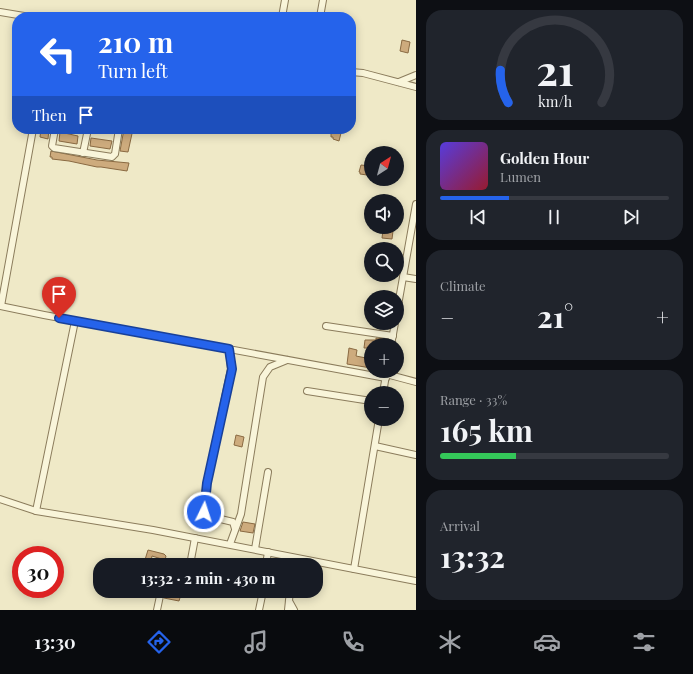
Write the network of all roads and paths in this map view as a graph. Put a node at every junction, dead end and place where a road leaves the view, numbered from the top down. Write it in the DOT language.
graph roads {
  1 [pos="285,0"];
  2 [pos="323,0"];
  3 [pos="0,12"];
  4 [pos="283,12"];
  5 [pos="321,12"];
  6 [pos="12,14"];
  7 [pos="356,72"];
  8 [pos="416,75"];
  9 [pos="399,82"];
  10 [pos="416,87"];
  11 [pos="32,134"];
  12 [pos="54,134"];
  13 [pos="87,134"];
  14 [pos="119,134"];
  15 [pos="83,153"];
  16 [pos="416,204"];
  17 [pos="414,226"];
  18 [pos="404,272"];
  19 [pos="404,277"];
  20 [pos="416,279"];
  21 [pos="1,306"];
  22 [pos="75,321"];
  23 [pos="326,326"];
  24 [pos="394,330"];
  25 [pos="393,336"];
  26 [pos="229,349"];
  27 [pos="287,360"];
  28 [pos="364,371"];
  29 [pos="401,378"];
  30 [pos="416,382"];
  31 [pos="307,391"];
  32 [pos="364,400"];
  33 [pos="378,426"];
  34 [pos="375,446"];
  35 [pos="416,455"];
  36 [pos="268,472"];
  37 [pos="0,499"];
  38 [pos="36,511"];
  39 [pos="235,529"];
  40 [pos="195,538"];
  41 [pos="230,544"];
  42 [pos="255,549"];
  43 [pos="268,552"];
  44 [pos="294,557"];
  45 [pos="191,558"];
  46 [pos="267,558"];
  47 [pos="354,569"];
  48 [pos="416,581"];
  49 [pos="160,598"];
  50 [pos="262,598"];
  51 [pos="289,600"];
  52 [pos="157,610"];
  53 [pos="260,610"];
  54 [pos="288,610"];
  55 [pos="294,610"];
  1 -- 4 [label="street"];
  2 -- 5 [label="street"];
  3 -- 6 [label="street"];
  7 -- 9 [label="street"];
  8 -- 9 [label="street"];
  9 -- 10 [label="street"];
  11 -- 21 [label="street"];
  12 -- 15 [label="street"];
  13 -- 15 [label="street"];
  14 -- 15 [label="street"];
  16 -- 17 [label="street"];
  17 -- 18 [label="street"];
  19 -- 20 [label="street"];
  21 -- 22 [label="street"];
  22 -- 26 [label="street"];
  22 -- 38 [label="street"];
  23 -- 25 [label="street"];
  24 -- 25 [label="street"];
  26 -- 27 [label="street"];
  26 -- 39 [label="street"];
  27 -- 28 [label="street"];
  27 -- 39 [label="street"];
  29 -- 30 [label="street"];
  31 -- 32 [label="street"];
  33 -- 34 [label="street"];
  34 -- 35 [label="street"];
  34 -- 47 [label="street"];
  36 -- 42 [label="street"];
  37 -- 38 [label="street"];
  38 -- 40 [label="street"];
  39 -- 41 [label="street"];
  40 -- 41 [label="street"];
  40 -- 45 [label="street"];
  41 -- 42 [label="street"];
  42 -- 43 [label="street"];
  43 -- 44 [label="street"];
  43 -- 46 [label="street"];
  44 -- 47 [label="street"];
  47 -- 48 [label="street"];
  49 -- 52 [label="street"];
  50 -- 53 [label="street"];
  51 -- 54 [label="street"];
  51 -- 55 [label="street"];
}
